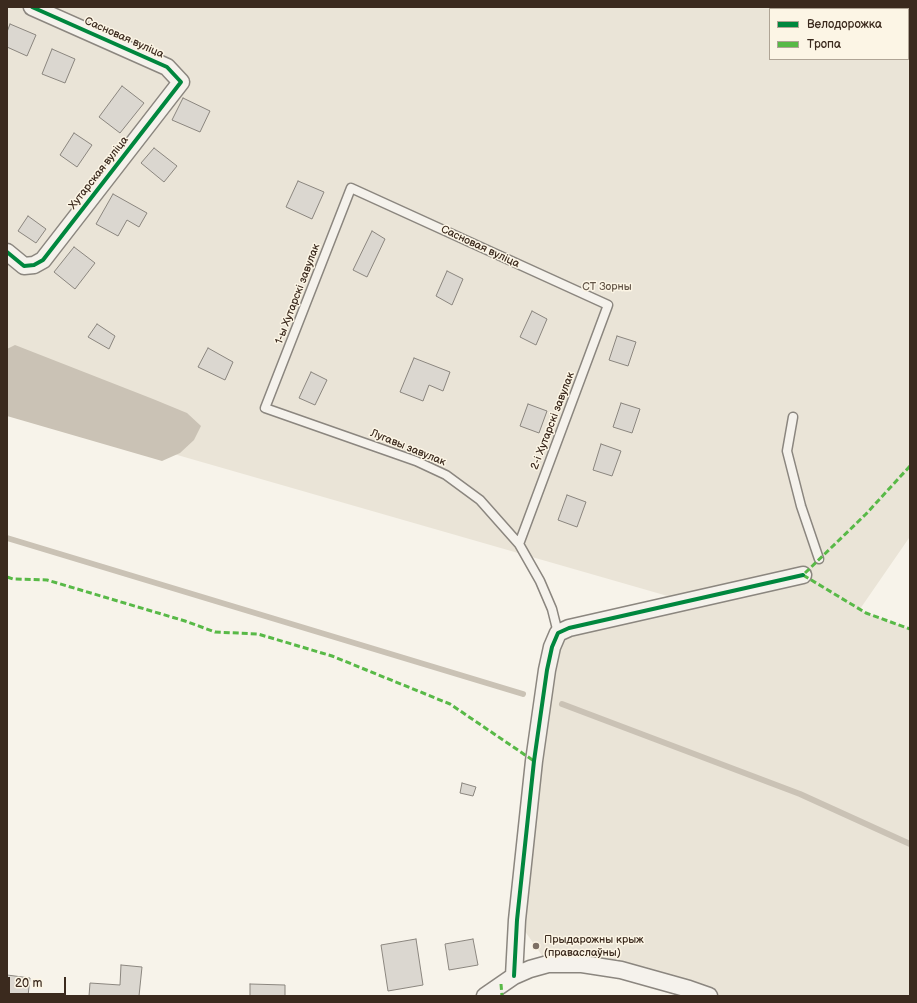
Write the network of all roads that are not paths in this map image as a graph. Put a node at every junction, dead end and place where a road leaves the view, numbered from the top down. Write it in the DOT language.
graph roads {
  1 [pos="32,7"];
  2 [pos="182,82"];
  3 [pos="351,188"];
  4 [pos="7,252"];
  5 [pos="608,305"];
  6 [pos="265,408"];
  7 [pos="793,417"];
  8 [pos="519,544"];
  9 [pos="819,559"];
  10 [pos="803,575"];
  11 [pos="558,633"];
  12 [pos="514,976"];
  13 [pos="486,996"];
  14 [pos="709,996"];
  1 -- 2 [label="street, Сасновая вуліца"];
  2 -- 4 [label="street, Хутарская вуліца"];
  3 -- 5 [label="lane, Сасновая вуліца"];
  3 -- 6 [label="lane, 1-ы Хутарскі завулак"];
  5 -- 8 [label="lane, 2-і Хутарскі завулак"];
  6 -- 8 [label="lane, Лугавы завулак"];
  7 -- 9 [label="lane"];
  8 -- 11 [label="lane, Лугавы завулак"];
  10 -- 11 [label="street"];
  11 -- 12 [label="street"];
  12 -- 13 [label="street"];
  12 -- 14 [label="street"];
}
